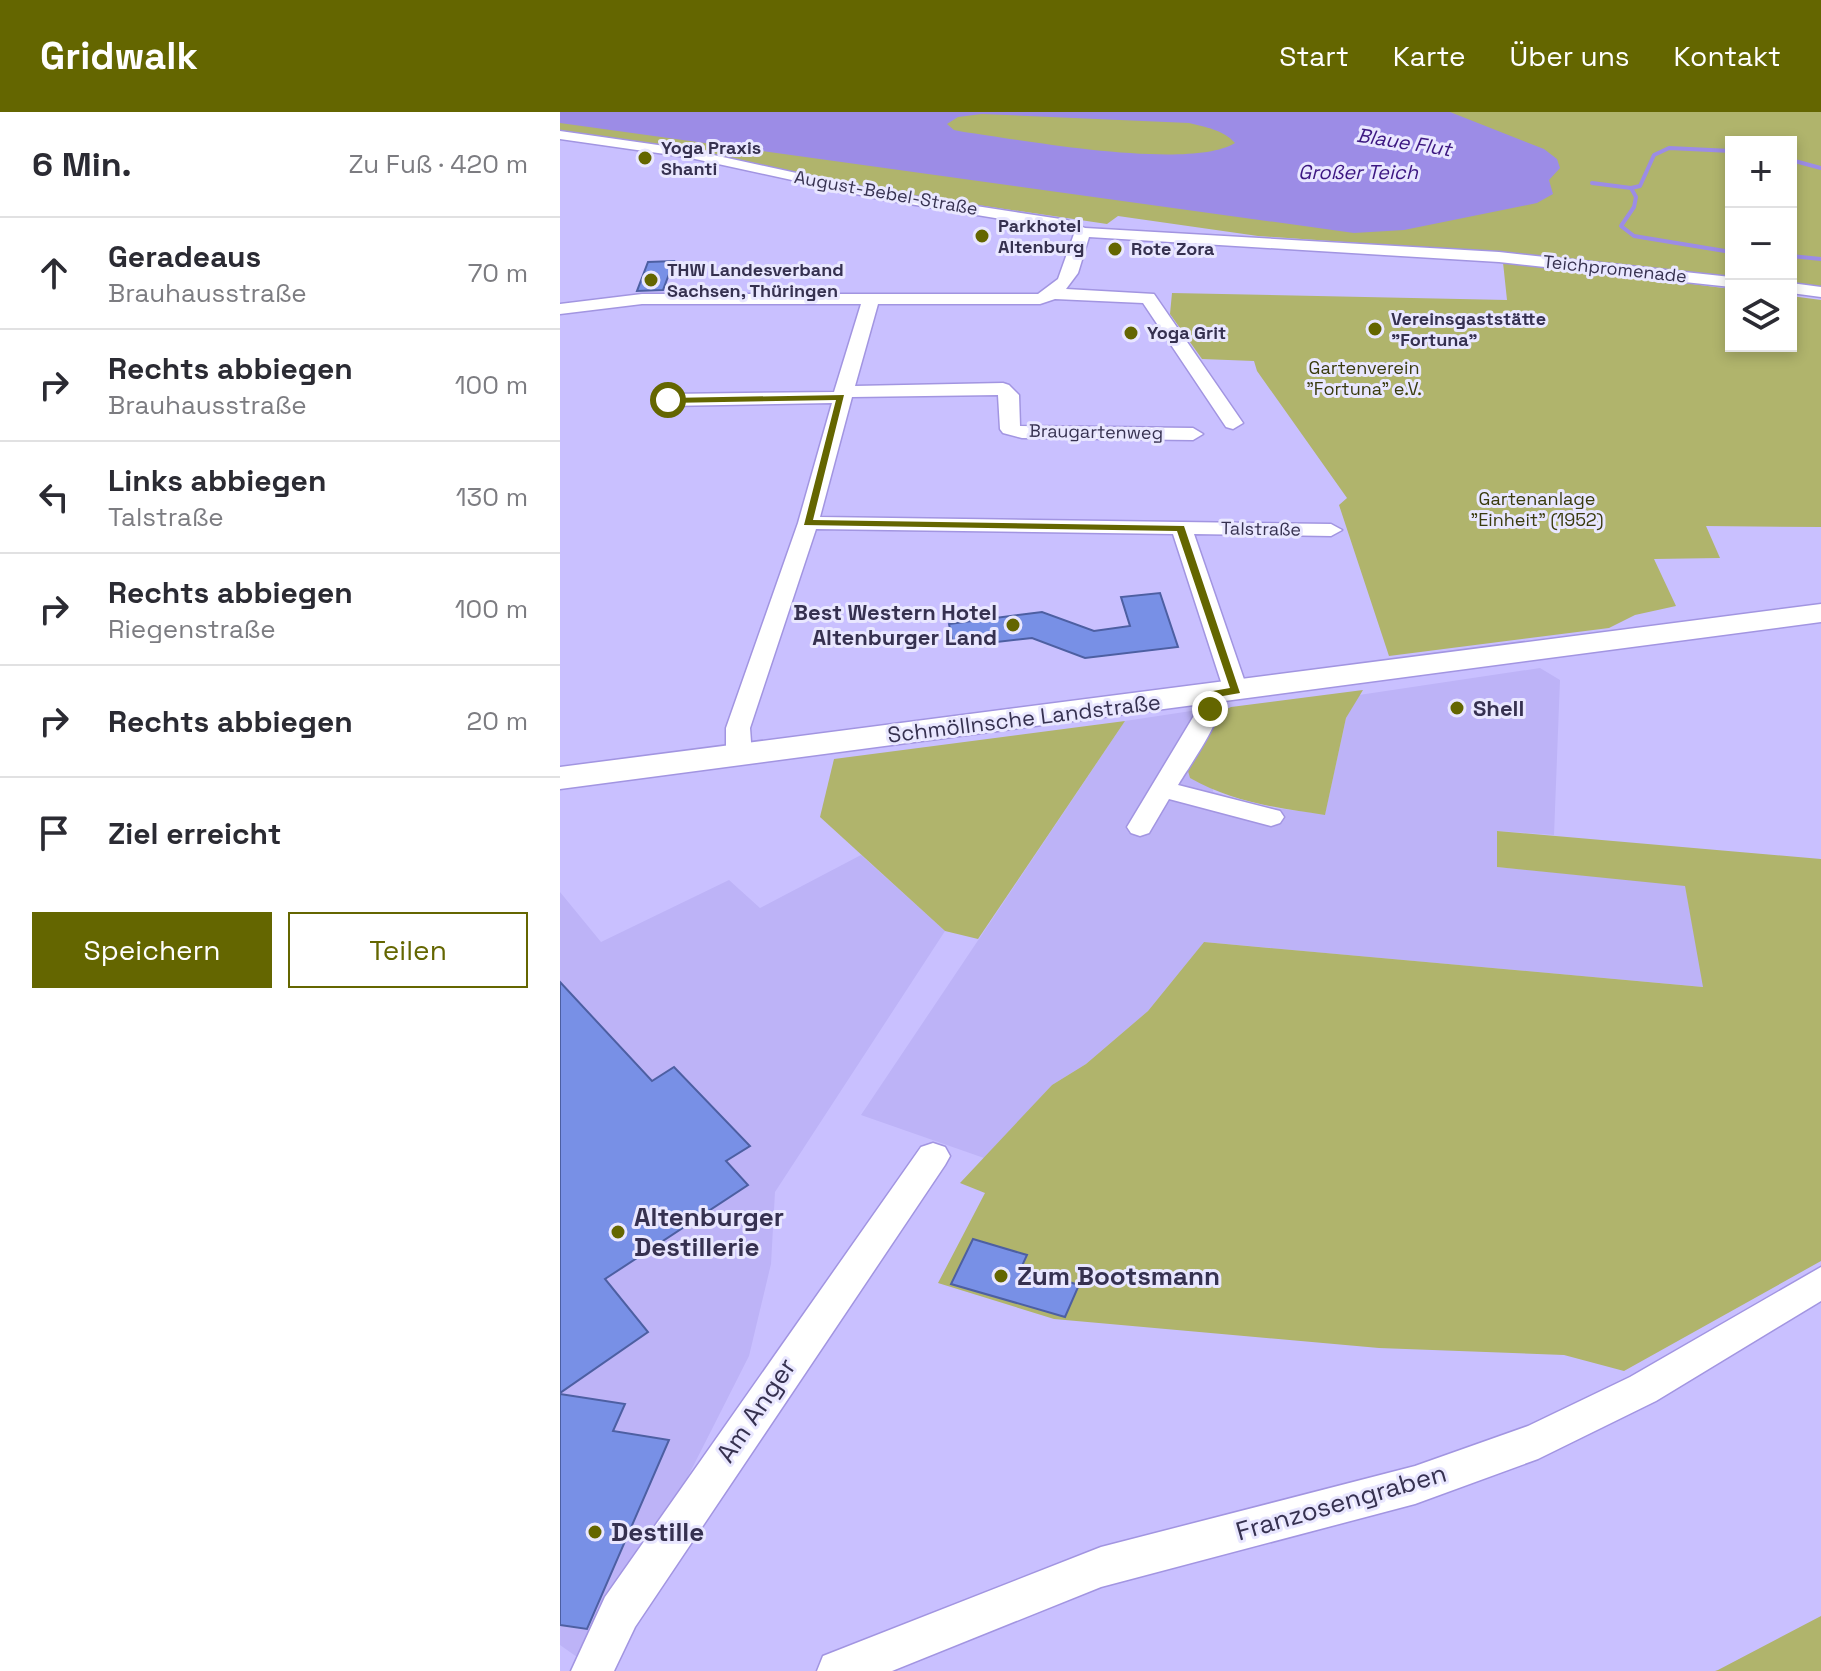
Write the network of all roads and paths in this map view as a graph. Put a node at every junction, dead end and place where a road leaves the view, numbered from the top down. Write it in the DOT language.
graph roads {
  1 [pos="560,135"];
  2 [pos="1082,232"];
  3 [pos="1499,257"];
  4 [pos="1725,281"];
  5 [pos="1797,289"];
  6 [pos="1821,292"];
  7 [pos="1056,294"];
  8 [pos="870,301"];
  9 [pos="560,309"];
  10 [pos="842,394"];
  11 [pos="668,400"];
  12 [pos="1233,423"];
  13 [pos="1193,434"];
  14 [pos="808,523"];
  15 [pos="1181,528"];
  16 [pos="1331,530"];
  17 [pos="1821,613"];
  18 [pos="1224,692"];
  19 [pos="739,756"];
  20 [pos="560,778"];
  21 [pos="1165,790"];
  22 [pos="1271,817"];
  23 [pos="1140,827"];
  24 [pos="933,1156"];
  25 [pos="1821,1282"];
  26 [pos="592,1671"];
  27 [pos="838,1671"];
  1 -- 2 [label="street, August-Bebel-Straße"];
  2 -- 3 [label="street, August-Bebel-Straße"];
  2 -- 7 [label="street"];
  3 -- 4 [label="street, Teichpromenade"];
  5 -- 6 [label="street"];
  7 -- 8 [label="street"];
  7 -- 12 [label="street"];
  8 -- 9 [label="street"];
  8 -- 10 [label="street"];
  10 -- 11 [label="street"];
  10 -- 13 [label="street, Braugartenweg"];
  10 -- 14 [label="street"];
  14 -- 15 [label="street, Talstraße"];
  14 -- 19 [label="street"];
  15 -- 16 [label="street, Talstraße"];
  15 -- 18 [label="street"];
  17 -- 18 [label="main road, Schmöllnsche Landstraße"];
  18 -- 19 [label="main road, Schmöllnsche Landstraße"];
  18 -- 21 [label="street"];
  19 -- 20 [label="main road, Schmöllnsche Landstraße"];
  21 -- 22 [label="street"];
  21 -- 23 [label="street"];
  24 -- 26 [label="street, Am Anger"];
  25 -- 27 [label="street, Franzosengraben"];
}
